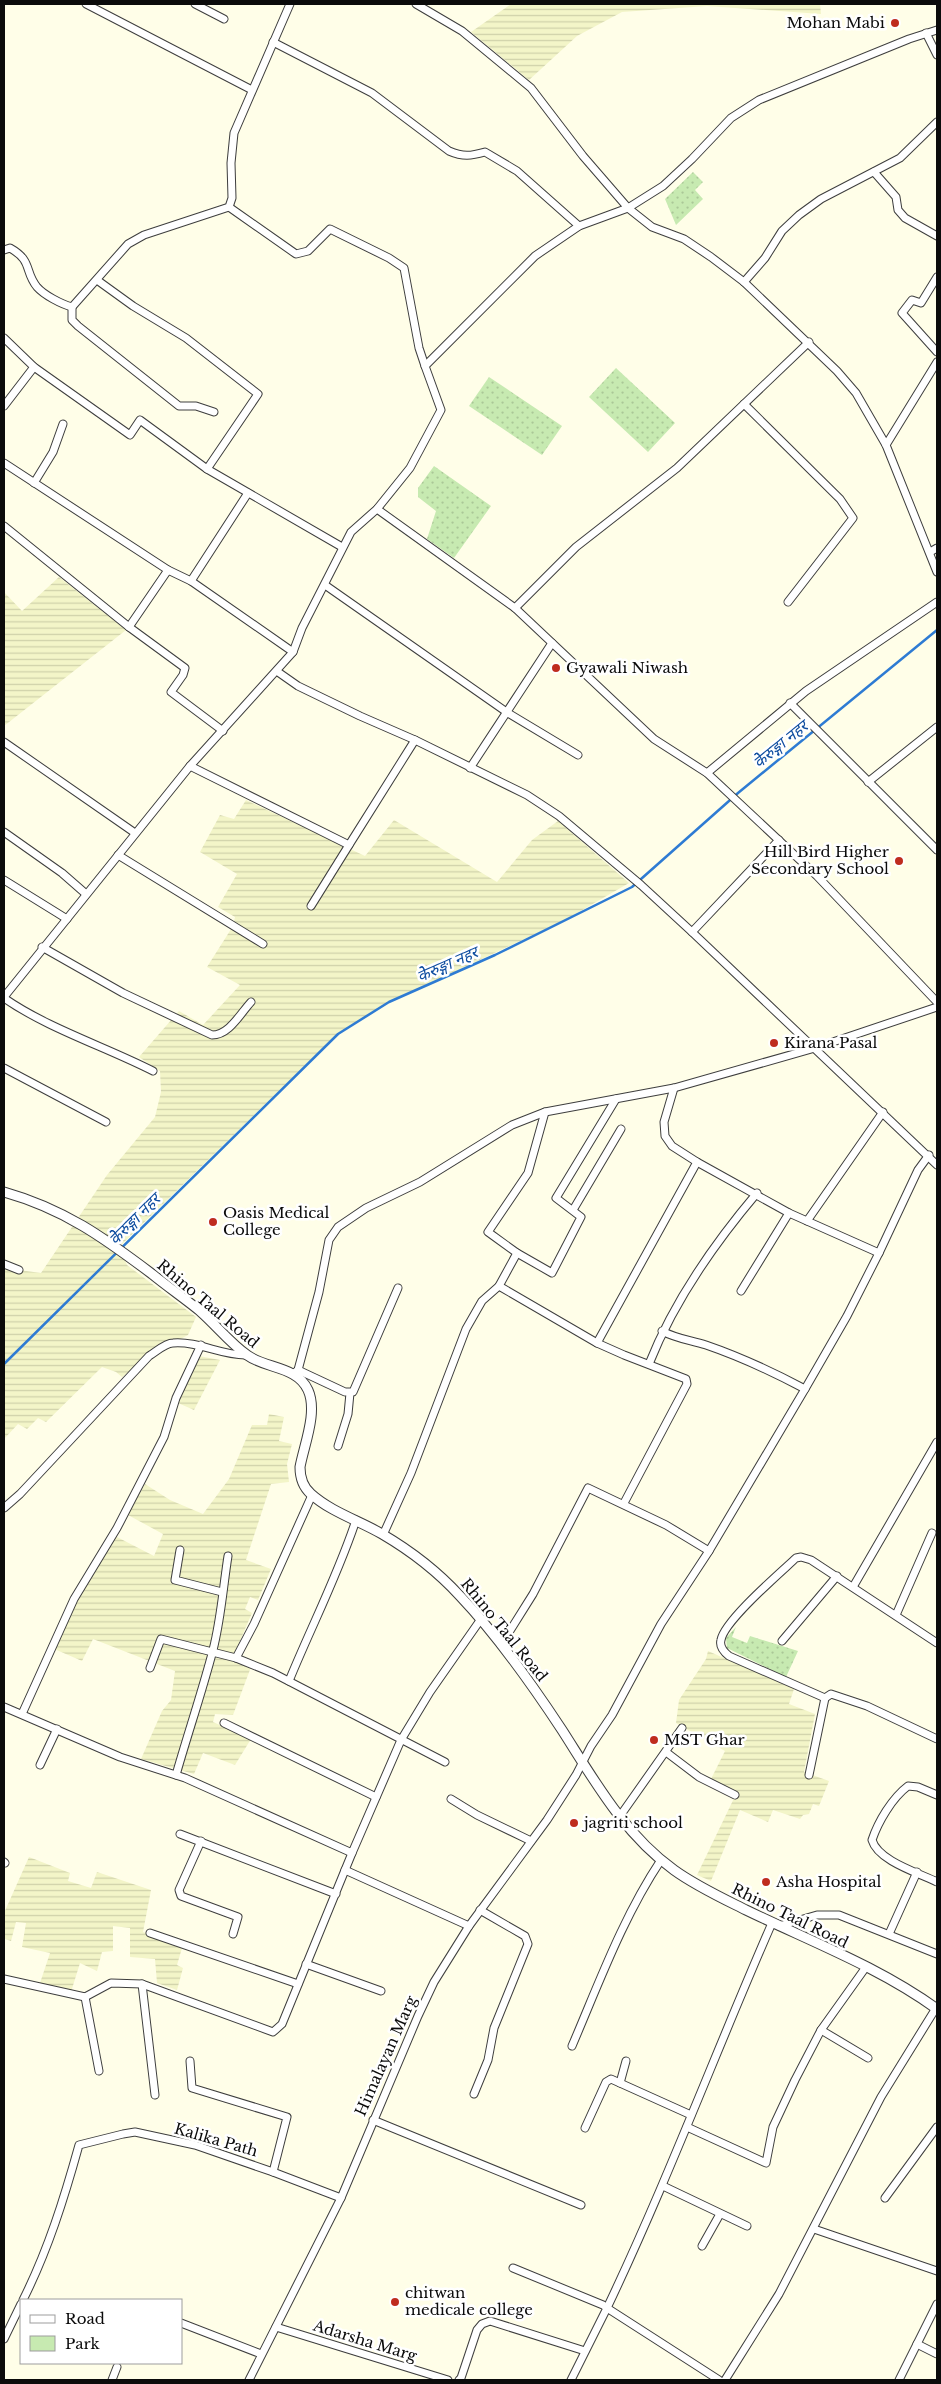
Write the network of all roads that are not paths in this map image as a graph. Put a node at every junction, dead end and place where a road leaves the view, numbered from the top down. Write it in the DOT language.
graph roads {
  1 [pos="86,4"];
  2 [pos="195,4"];
  3 [pos="290,4"];
  4 [pos="416,4"];
  5 [pos="224,19"];
  6 [pos="937,30"];
  7 [pos="926,33"];
  8 [pos="273,42"];
  9 [pos="937,55"];
  10 [pos="252,90"];
  11 [pos="937,122"];
  12 [pos="874,172"];
  13 [pos="229,207"];
  14 [pos="628,208"];
  15 [pos="579,226"];
  16 [pos="937,236"];
  17 [pos="4,250"];
  18 [pos="937,277"];
  19 [pos="97,280"];
  20 [pos="744,282"];
  21 [pos="72,307"];
  22 [pos="4,338"];
  23 [pos="809,342"];
  24 [pos="937,352"];
  25 [pos="937,362"];
  26 [pos="425,366"];
  27 [pos="34,367"];
  28 [pos="744,404"];
  29 [pos="4,406"];
  30 [pos="214,412"];
  31 [pos="63,424"];
  32 [pos="886,445"];
  33 [pos="4,463"];
  34 [pos="207,469"];
  35 [pos="34,483"];
  36 [pos="248,493"];
  37 [pos="376,509"];
  38 [pos="4,526"];
  39 [pos="342,547"];
  40 [pos="937,548"];
  41 [pos="930,552"];
  42 [pos="168,570"];
  43 [pos="937,572"];
  44 [pos="191,581"];
  45 [pos="325,585"];
  46 [pos="788,602"];
  47 [pos="937,602"];
  48 [pos="514,608"];
  49 [pos="129,627"];
  50 [pos="552,644"];
  51 [pos="293,652"];
  52 [pos="278,672"];
  53 [pos="790,703"];
  54 [pos="508,712"];
  55 [pos="937,727"];
  56 [pos="223,731"];
  57 [pos="415,740"];
  58 [pos="4,742"];
  59 [pos="578,755"];
  60 [pos="190,766"];
  61 [pos="470,768"];
  62 [pos="707,774"];
  63 [pos="868,782"];
  64 [pos="4,832"];
  65 [pos="135,833"];
  66 [pos="779,840"];
  67 [pos="349,846"];
  68 [pos="937,850"];
  69 [pos="118,855"];
  70 [pos="4,880"];
  71 [pos="86,894"];
  72 [pos="311,906"];
  73 [pos="67,919"];
  74 [pos="692,932"];
  75 [pos="263,944"];
  76 [pos="42,947"];
  77 [pos="4,997"];
  78 [pos="251,1002"];
  79 [pos="937,1002"];
  80 [pos="937,1007"];
  81 [pos="814,1048"];
  82 [pos="4,1068"];
  83 [pos="154,1071"];
  84 [pos="674,1088"];
  85 [pos="616,1099"];
  86 [pos="545,1112"];
  87 [pos="883,1112"];
  88 [pos="106,1122"];
  89 [pos="621,1129"];
  90 [pos="929,1155"];
  91 [pos="697,1162"];
  92 [pos="937,1165"];
  93 [pos="4,1192"];
  94 [pos="757,1193"];
  95 [pos="573,1210"];
  96 [pos="789,1213"];
  97 [pos="807,1221"];
  98 [pos="516,1253"];
  99 [pos="879,1253"];
  100 [pos="4,1264"];
  101 [pos="19,1270"];
  102 [pos="499,1286"];
  103 [pos="398,1288"];
  104 [pos="741,1291"];
  105 [pos="662,1331"];
  106 [pos="597,1343"];
  107 [pos="201,1346"];
  108 [pos="247,1355"];
  109 [pos="649,1364"];
  110 [pos="296,1372"];
  111 [pos="805,1389"];
  112 [pos="350,1393"];
  113 [pos="937,1442"];
  114 [pos="338,1446"];
  115 [pos="312,1495"];
  116 [pos="624,1503"];
  117 [pos="4,1508"];
  118 [pos="356,1520"];
  119 [pos="932,1533"];
  120 [pos="383,1534"];
  121 [pos="180,1550"];
  122 [pos="709,1551"];
  123 [pos="228,1556"];
  124 [pos="837,1576"];
  125 [pos="854,1587"];
  126 [pos="222,1592"];
  127 [pos="896,1615"];
  128 [pos="481,1619"];
  129 [pos="782,1641"];
  130 [pos="937,1643"];
  131 [pos="501,1645"];
  132 [pos="213,1651"];
  133 [pos="236,1658"];
  134 [pos="150,1668"];
  135 [pos="289,1680"];
  136 [pos="825,1698"];
  137 [pos="4,1707"];
  138 [pos="22,1714"];
  139 [pos="224,1722"];
  140 [pos="682,1728"];
  141 [pos="57,1729"];
  142 [pos="937,1739"];
  143 [pos="401,1740"];
  144 [pos="666,1752"];
  145 [pos="445,1762"];
  146 [pos="582,1763"];
  147 [pos="40,1765"];
  148 [pos="176,1775"];
  149 [pos="809,1775"];
  150 [pos="735,1795"];
  151 [pos="937,1795"];
  152 [pos="376,1796"];
  153 [pos="451,1799"];
  154 [pos="620,1816"];
  155 [pos="180,1834"];
  156 [pos="201,1841"];
  157 [pos="531,1842"];
  158 [pos="352,1853"];
  159 [pos="661,1860"];
  160 [pos="345,1870"];
  161 [pos="917,1872"];
  162 [pos="937,1882"];
  163 [pos="336,1894"];
  164 [pos="480,1910"];
  165 [pos="776,1925"];
  166 [pos="469,1926"];
  167 [pos="150,1933"];
  168 [pos="234,1934"];
  169 [pos="889,1934"];
  170 [pos="937,1954"];
  171 [pos="306,1964"];
  172 [pos="866,1967"];
  173 [pos="4,1980"];
  174 [pos="142,1984"];
  175 [pos="298,1984"];
  176 [pos="381,1991"];
  177 [pos="85,1997"];
  178 [pos="937,2009"];
  179 [pos="821,2030"];
  180 [pos="572,2046"];
  181 [pos="868,2058"];
  182 [pos="190,2061"];
  183 [pos="626,2062"];
  184 [pos="100,2071"];
  185 [pos="620,2083"];
  186 [pos="474,2094"];
  187 [pos="155,2095"];
  188 [pos="692,2115"];
  189 [pos="373,2120"];
  190 [pos="687,2127"];
  191 [pos="937,2127"];
  192 [pos="585,2128"];
  193 [pos="273,2172"];
  194 [pos="663,2186"];
  195 [pos="341,2198"];
  196 [pos="884,2198"];
  197 [pos="581,2205"];
  198 [pos="720,2214"];
  199 [pos="747,2226"];
  200 [pos="814,2229"];
  201 [pos="702,2246"];
  202 [pos="513,2268"];
  203 [pos="937,2271"];
  204 [pos="24,2299"];
  205 [pos="937,2304"];
  206 [pos="20,2306"];
  207 [pos="608,2308"];
  208 [pos="182,2323"];
  209 [pos="276,2327"];
  210 [pos="4,2338"];
  211 [pos="917,2344"];
  212 [pos="585,2351"];
  213 [pos="261,2354"];
  214 [pos="937,2354"];
  215 [pos="118,2366"];
  216 [pos="112,2380"];
  217 [pos="249,2380"];
  218 [pos="448,2380"];
  219 [pos="459,2380"];
  220 [pos="570,2380"];
  221 [pos="718,2380"];
  222 [pos="725,2380"];
  223 [pos="899,2380"];
  1 -- 10 [label="street"];
  2 -- 5 [label="street"];
  3 -- 8 [label="street"];
  4 -- 14 [label="street"];
  6 -- 7 [label="street"];
  7 -- 9 [label="street"];
  7 -- 14 [label="street"];
  8 -- 10 [label="street"];
  8 -- 15 [label="street"];
  10 -- 13 [label="street"];
  11 -- 12 [label="street"];
  12 -- 16 [label="street"];
  12 -- 20 [label="street"];
  13 -- 19 [label="street"];
  13 -- 26 [label="street"];
  14 -- 15 [label="street"];
  14 -- 20 [label="street"];
  15 -- 26 [label="street"];
  17 -- 21 [label="street"];
  18 -- 24 [label="street"];
  19 -- 21 [label="street"];
  19 -- 34 [label="street"];
  20 -- 23 [label="street"];
  21 -- 30 [label="street"];
  22 -- 27 [label="street"];
  23 -- 28 [label="street"];
  23 -- 32 [label="street"];
  25 -- 32 [label="street"];
  26 -- 37 [label="street"];
  27 -- 29 [label="street"];
  27 -- 34 [label="street"];
  28 -- 46 [label="street"];
  28 -- 48 [label="street"];
  31 -- 35 [label="street"];
  32 -- 41 [label="street"];
  33 -- 35 [label="street"];
  34 -- 36 [label="street"];
  35 -- 42 [label="street"];
  36 -- 39 [label="street"];
  36 -- 44 [label="street"];
  37 -- 39 [label="street"];
  37 -- 48 [label="street"];
  38 -- 49 [label="street"];
  39 -- 45 [label="street"];
  40 -- 41 [label="street"];
  41 -- 43 [label="street"];
  42 -- 44 [label="street"];
  42 -- 49 [label="street"];
  44 -- 51 [label="street"];
  45 -- 51 [label="street"];
  45 -- 54 [label="street"];
  47 -- 53 [label="street"];
  48 -- 50 [label="street"];
  49 -- 56 [label="street"];
  50 -- 54 [label="street"];
  50 -- 62 [label="street"];
  51 -- 52 [label="street"];
  52 -- 56 [label="street"];
  52 -- 57 [label="street"];
  53 -- 62 [label="street"];
  53 -- 63 [label="street"];
  54 -- 59 [label="street"];
  54 -- 61 [label="street"];
  55 -- 63 [label="street"];
  56 -- 60 [label="street"];
  57 -- 61 [label="street"];
  57 -- 67 [label="street"];
  58 -- 65 [label="street"];
  60 -- 65 [label="street"];
  60 -- 67 [label="street"];
  61 -- 74 [label="street"];
  62 -- 66 [label="street"];
  63 -- 68 [label="street"];
  64 -- 71 [label="street"];
  65 -- 69 [label="street"];
  66 -- 74 [label="street"];
  66 -- 79 [label="street"];
  67 -- 72 [label="street"];
  69 -- 71 [label="street"];
  69 -- 75 [label="street"];
  70 -- 73 [label="street"];
  71 -- 73 [label="street"];
  73 -- 76 [label="street"];
  74 -- 81 [label="street"];
  76 -- 77 [label="street"];
  76 -- 78 [label="street"];
  77 -- 83 [label="street"];
  80 -- 81 [label="street"];
  81 -- 84 [label="street"];
  81 -- 87 [label="street"];
  82 -- 88 [label="street"];
  84 -- 85 [label="street"];
  84 -- 91 [label="street"];
  85 -- 86 [label="street"];
  85 -- 95 [label="street"];
  86 -- 98 [label="street"];
  86 -- 110 [label="street"];
  87 -- 90 [label="street"];
  87 -- 97 [label="street"];
  89 -- 95 [label="street"];
  90 -- 92 [label="street"];
  90 -- 99 [label="street, Himalayan Marg"];
  91 -- 94 [label="street"];
  91 -- 106 [label="street"];
  93 -- 108 [label="street, Rhino Taal Road"];
  94 -- 96 [label="street"];
  94 -- 105 [label="street"];
  95 -- 98 [label="street"];
  96 -- 97 [label="street"];
  96 -- 104 [label="street"];
  97 -- 99 [label="street"];
  98 -- 102 [label="street"];
  99 -- 111 [label="street, Himalayan Marg"];
  100 -- 101 [label="street"];
  102 -- 106 [label="street"];
  102 -- 120 [label="street"];
  103 -- 112 [label="street"];
  105 -- 109 [label="street"];
  105 -- 111 [label="street"];
  106 -- 109 [label="street"];
  107 -- 108 [label="street"];
  107 -- 117 [label="street"];
  107 -- 138 [label="street"];
  108 -- 110 [label="street, Rhino Taal Road"];
  109 -- 116 [label="street"];
  110 -- 112 [label="street"];
  110 -- 115 [label="street"];
  111 -- 122 [label="street, Himalayan Marg"];
  112 -- 114 [label="street"];
  113 -- 125 [label="street"];
  115 -- 118 [label="street, Rhino Taal Road"];
  115 -- 133 [label="street"];
  116 -- 122 [label="street"];
  116 -- 131 [label="street"];
  118 -- 120 [label="street, Rhino Taal Road"];
  118 -- 135 [label="street"];
  119 -- 127 [label="street"];
  120 -- 128 [label="street, Rhino Taal Road"];
  121 -- 126 [label="street"];
  122 -- 146 [label="street, Himalayan Marg"];
  123 -- 126 [label="street"];
  124 -- 125 [label="street"];
  124 -- 129 [label="street"];
  124 -- 136 [label="street"];
  125 -- 127 [label="street"];
  126 -- 132 [label="street"];
  127 -- 130 [label="street"];
  128 -- 131 [label="street, Rhino Taal Road"];
  128 -- 143 [label="street"];
  131 -- 146 [label="street, Rhino Taal Road"];
  132 -- 133 [label="street"];
  132 -- 134 [label="street"];
  132 -- 148 [label="street"];
  133 -- 135 [label="street"];
  135 -- 143 [label="street"];
  136 -- 142 [label="street"];
  136 -- 149 [label="street"];
  137 -- 138 [label="street"];
  138 -- 141 [label="street"];
  139 -- 152 [label="street"];
  140 -- 144 [label="street"];
  141 -- 147 [label="street"];
  141 -- 148 [label="street"];
  143 -- 145 [label="street"];
  143 -- 152 [label="street"];
  144 -- 150 [label="street"];
  144 -- 154 [label="street"];
  146 -- 154 [label="street, Rhino Taal Road"];
  146 -- 157 [label="street, Himalayan Marg"];
  148 -- 158 [label="street"];
  151 -- 161 [label="street"];
  152 -- 158 [label="street"];
  153 -- 157 [label="street"];
  154 -- 159 [label="street, Rhino Taal Road"];
  155 -- 156 [label="street"];
  156 -- 163 [label="street"];
  156 -- 168 [label="street"];
  157 -- 164 [label="street, Himalayan Marg"];
  158 -- 160 [label="street"];
  159 -- 165 [label="street, Rhino Taal Road"];
  159 -- 180 [label="street"];
  160 -- 163 [label="street"];
  160 -- 166 [label="street"];
  161 -- 162 [label="street"];
  161 -- 169 [label="street"];
  163 -- 171 [label="street"];
  164 -- 166 [label="street, Himalayan Marg"];
  164 -- 186 [label="street"];
  165 -- 169 [label="street"];
  165 -- 172 [label="street, Rhino Taal Road"];
  165 -- 188 [label="street"];
  166 -- 189 [label="street, Himalayan Marg"];
  167 -- 175 [label="street"];
  169 -- 170 [label="street"];
  171 -- 175 [label="street"];
  171 -- 176 [label="street"];
  172 -- 178 [label="street, Rhino Taal Road"];
  172 -- 179 [label="street"];
  173 -- 177 [label="street"];
  174 -- 175 [label="street"];
  174 -- 177 [label="street"];
  174 -- 187 [label="street"];
  177 -- 184 [label="street"];
  178 -- 200 [label="street"];
  179 -- 181 [label="street"];
  179 -- 190 [label="street"];
  182 -- 193 [label="street"];
  183 -- 185 [label="street"];
  185 -- 188 [label="street"];
  185 -- 192 [label="street"];
  188 -- 190 [label="street"];
  189 -- 195 [label="street, Himalayan Marg"];
  189 -- 197 [label="street"];
  190 -- 194 [label="street"];
  191 -- 196 [label="street"];
  193 -- 195 [label="street, Kalika Path"];
  193 -- 204 [label="street, Kalika Path"];
  194 -- 198 [label="street"];
  194 -- 207 [label="street"];
  195 -- 209 [label="street, Himalayan Marg"];
  198 -- 199 [label="street"];
  198 -- 201 [label="street"];
  200 -- 203 [label="street"];
  200 -- 222 [label="street"];
  202 -- 207 [label="street"];
  205 -- 211 [label="street"];
  206 -- 210 [label="street"];
  207 -- 212 [label="street"];
  207 -- 221 [label="street"];
  208 -- 213 [label="street"];
  209 -- 213 [label="street, Himalayan Marg"];
  209 -- 218 [label="street, Adarsha Marg"];
  211 -- 214 [label="street"];
  211 -- 223 [label="street"];
  212 -- 219 [label="street"];
  212 -- 220 [label="street"];
  213 -- 217 [label="street, Himalayan Marg"];
  215 -- 216 [label="street"];
}
